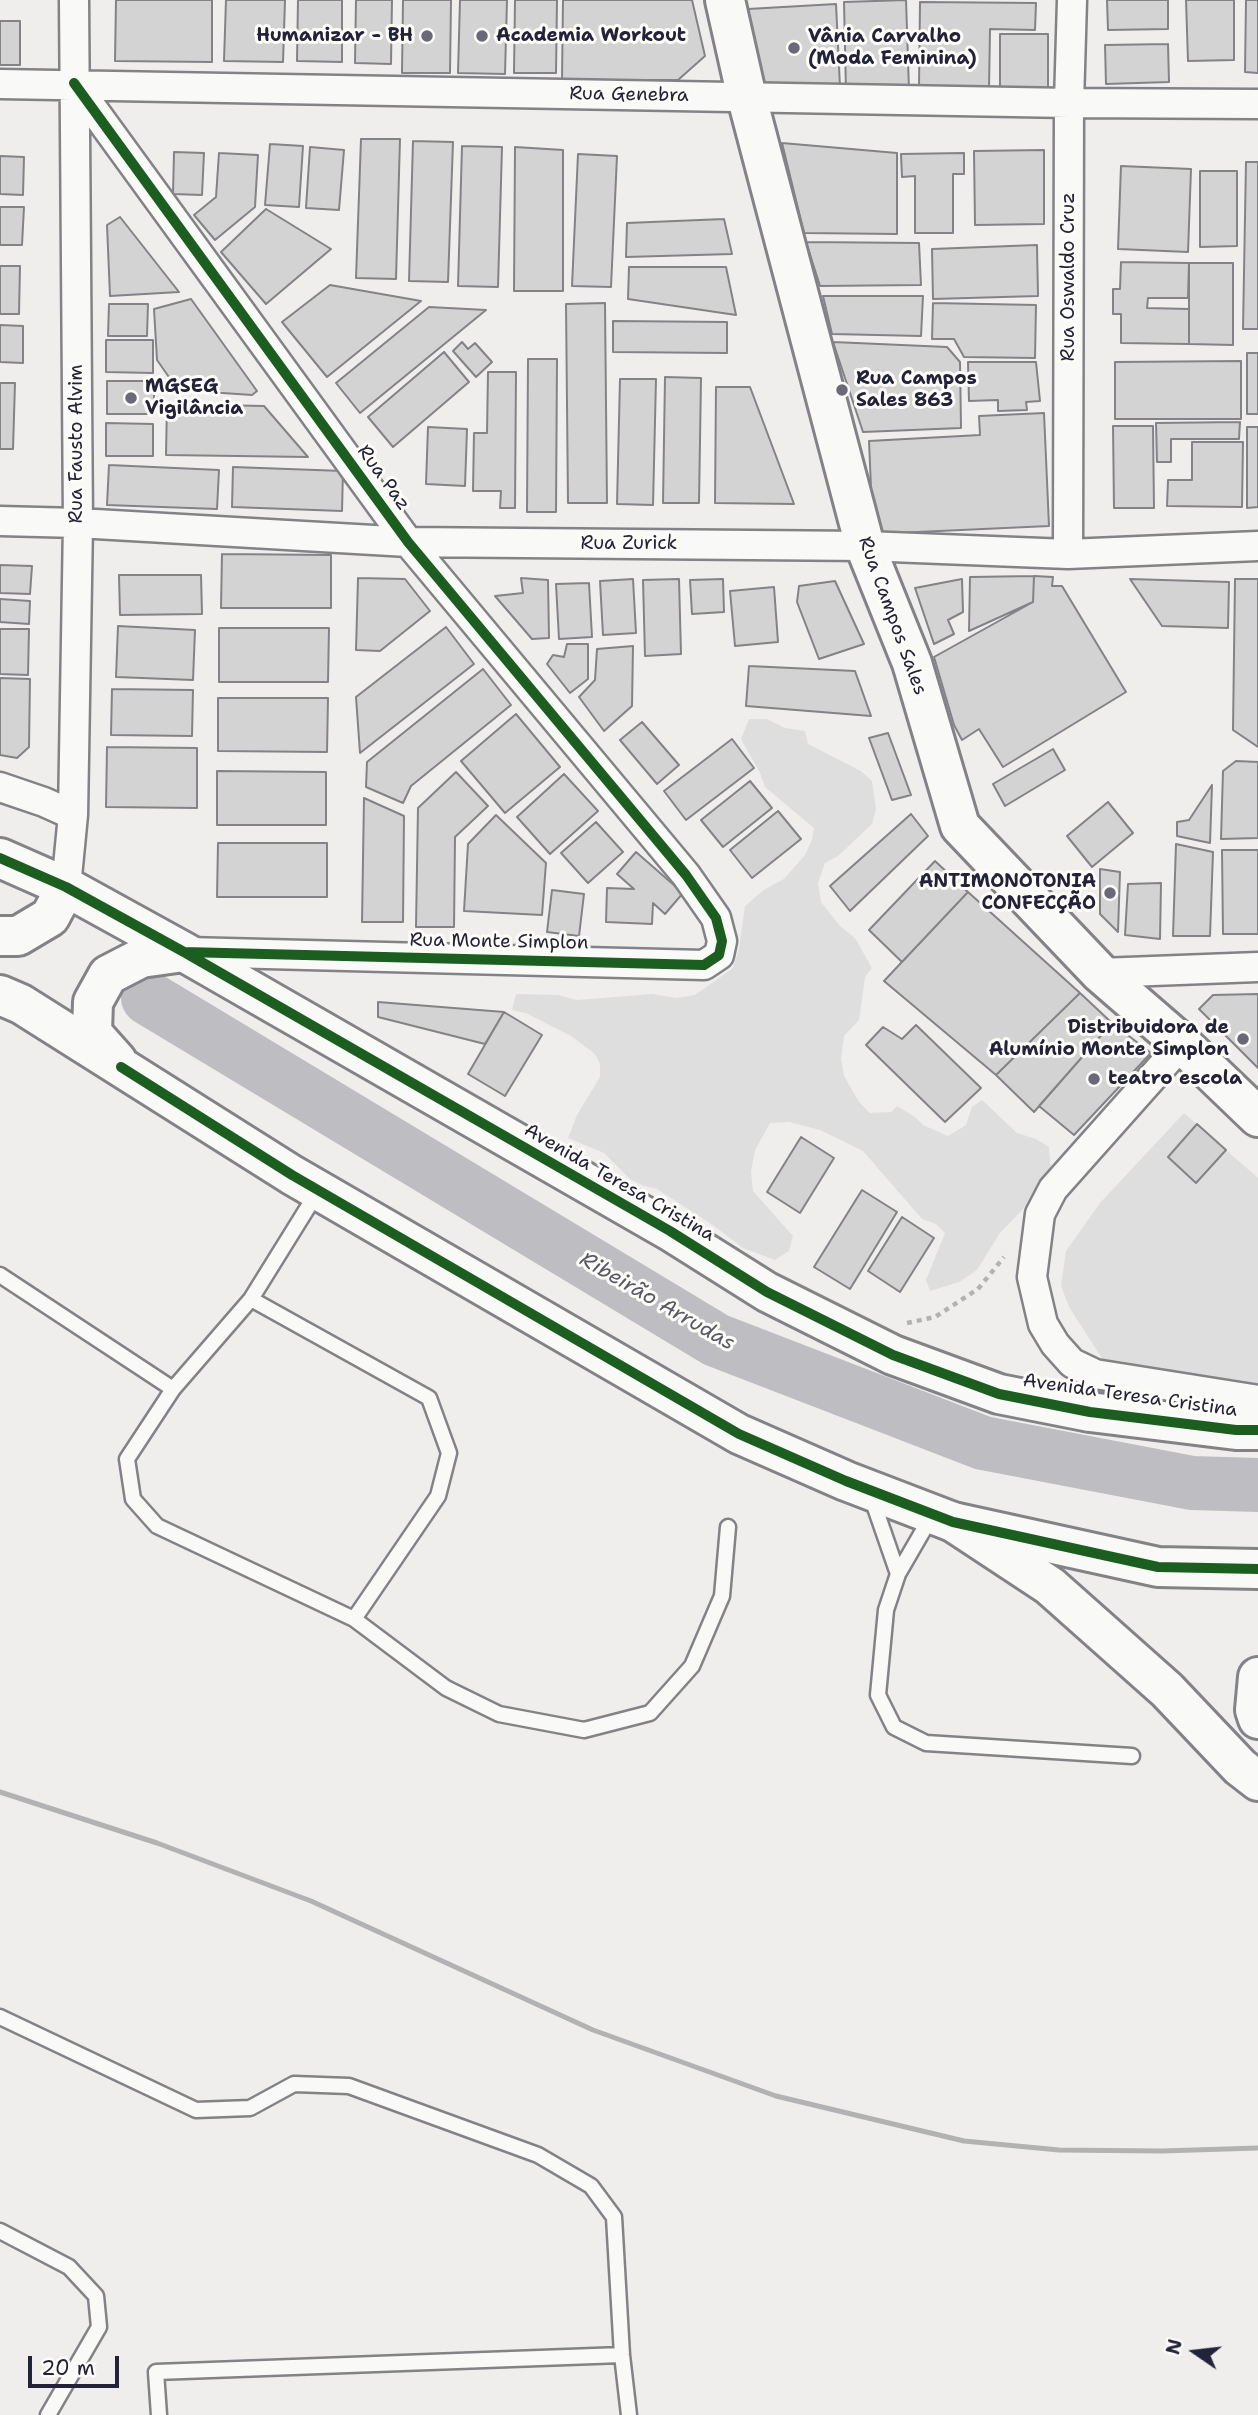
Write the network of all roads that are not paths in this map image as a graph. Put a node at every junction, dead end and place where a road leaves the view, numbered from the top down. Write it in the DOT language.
graph roads {
  1 [pos="74,0"];
  2 [pos="725,0"];
  3 [pos="1072,0"];
  4 [pos="74,83"];
  5 [pos="0,84"];
  6 [pos="747,98"];
  7 [pos="1069,103"];
  8 [pos="1258,104"];
  9 [pos="0,521"];
  10 [pos="78,523"];
  11 [pos="408,542"];
  12 [pos="865,546"];
  13 [pos="1258,546"];
  14 [pos="1068,554"];
  15 [pos="0,787"];
  16 [pos="73,815"];
  17 [pos="7,873"];
  18 [pos="686,874"];
  19 [pos="66,887"];
  20 [pos="0,936"];
  21 [pos="184,952"];
  22 [pos="1258,967"];
  23 [pos="1100,973"];
  24 [pos="0,995"];
  25 [pos="1182,1044"];
  26 [pos="121,1067"];
  27 [pos="1258,1117"];
  28 [pos="319,1190"];
  29 [pos="0,1275"];
  30 [pos="251,1299"];
  31 [pos="173,1389"];
  32 [pos="1258,1400"];
  33 [pos="1258,1430"];
  34 [pos="869,1490"];
  35 [pos="943,1518"];
  36 [pos="728,1527"];
  37 [pos="1258,1569"];
  38 [pos="898,1574"];
  39 [pos="354,1619"];
  40 [pos="1258,1677"];
  41 [pos="1258,1719"];
  42 [pos="1132,1756"];
  43 [pos="1258,1782"];
  44 [pos="0,2017"];
  45 [pos="0,2231"];
  46 [pos="622,2356"];
  47 [pos="48,2415"];
  48 [pos="159,2415"];
  49 [pos="629,2415"];
  1 -- 4 [label="street, Rua Fausto Alvim"];
  2 -- 6 [label="main road, Rua Campos Sales"];
  3 -- 7 [label="street, Rua Oswaldo Cruz"];
  4 -- 5 [label="street, Rua Genebra"];
  4 -- 6 [label="street, Rua Genebra"];
  4 -- 10 [label="street, Rua Fausto Alvim"];
  4 -- 11 [label="street, Rua Paz"];
  6 -- 7 [label="street, Rua Genebra"];
  6 -- 12 [label="main road, Rua Campos Sales"];
  7 -- 8 [label="street, Rua Genebra"];
  7 -- 14 [label="street, Rua Oswaldo Cruz"];
  9 -- 10 [label="street, Rua Zurick"];
  10 -- 11 [label="street, Rua Zurick"];
  10 -- 16 [label="street, Rua Fausto Alvim"];
  11 -- 12 [label="street, Rua Zurick"];
  11 -- 18 [label="street, Rua Paz"];
  12 -- 14 [label="street, Rua Zurick"];
  12 -- 23 [label="main road, Rua Campos Sales"];
  13 -- 14 [label="street, Rua Zurick"];
  15 -- 16 [label="street"];
  16 -- 19 [label="street, Rua Fausto Alvim"];
  17 -- 19 [label="main road, Avenida Teresa Cristina"];
  18 -- 21 [label="street, Rua Monte Simplon"];
  19 -- 20 [label="main road"];
  19 -- 21 [label="main road, Avenida Teresa Cristina"];
  21 -- 26 [label="main road"];
  21 -- 33 [label="main road, Avenida Teresa Cristina"];
  22 -- 23 [label="street"];
  23 -- 25 [label="main road, Rua Campos Sales"];
  24 -- 26 [label="main road"];
  25 -- 27 [label="main road, Rua Campos Sales"];
  25 -- 32 [label="street"];
  26 -- 28 [label="main road"];
  28 -- 30 [label="lane"];
  28 -- 34 [label="main road"];
  29 -- 31 [label="lane"];
  30 -- 31 [label="lane"];
  30 -- 39 [label="lane"];
  31 -- 39 [label="lane"];
  34 -- 35 [label="main road"];
  34 -- 38 [label="lane"];
  35 -- 37 [label="main road"];
  35 -- 38 [label="lane"];
  35 -- 43 [label="main road"];
  36 -- 39 [label="lane"];
  38 -- 42 [label="lane"];
  40 -- 41 [label="main road"];
  44 -- 46 [label="lane"];
  45 -- 47 [label="lane"];
  46 -- 48 [label="lane"];
  46 -- 49 [label="lane"];
}
